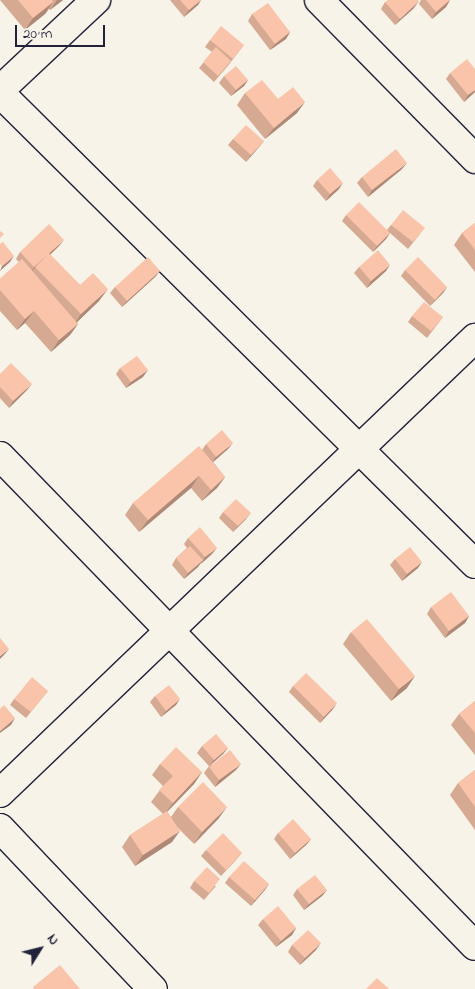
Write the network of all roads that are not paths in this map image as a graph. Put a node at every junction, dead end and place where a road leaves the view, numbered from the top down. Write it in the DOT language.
graph roads {
  1 [pos="96,0"];
  2 [pos="320,0"];
  3 [pos="0,91"];
  4 [pos="475,159"];
  5 [pos="475,338"];
  6 [pos="358,448"];
  7 [pos="0,456"];
  8 [pos="475,564"];
  9 [pos="170,632"];
  10 [pos="0,794"];
  11 [pos="0,828"];
  12 [pos="475,946"];
  13 [pos="153,989"];
  1 -- 3 [label="street"];
  2 -- 4 [label="street"];
  3 -- 6 [label="street"];
  5 -- 6 [label="street"];
  6 -- 8 [label="street"];
  6 -- 9 [label="street"];
  7 -- 9 [label="street"];
  9 -- 10 [label="street"];
  9 -- 12 [label="street"];
  11 -- 13 [label="street"];
}
